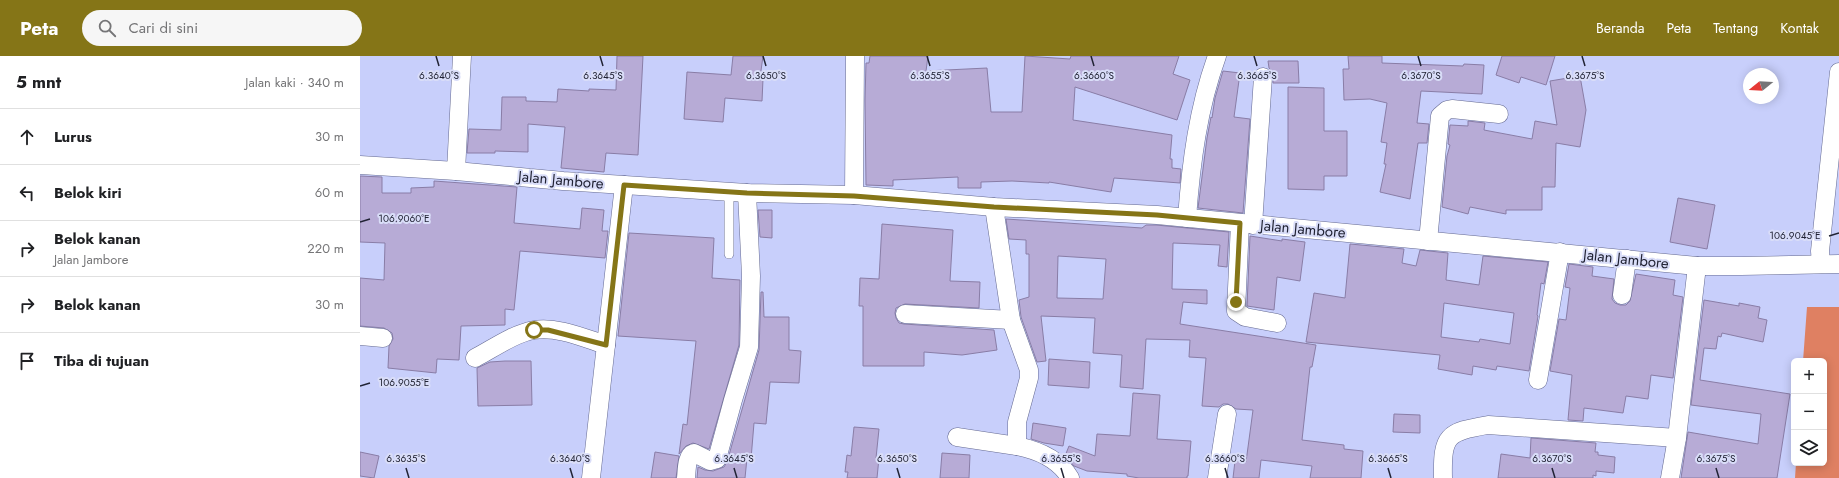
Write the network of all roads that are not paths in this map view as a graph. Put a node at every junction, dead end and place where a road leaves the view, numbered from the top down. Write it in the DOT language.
graph roads {
  1 [pos="462,56"];
  2 [pos="1217,56"];
  3 [pos="855,57"];
  4 [pos="1839,72"];
  5 [pos="1263,77"];
  6 [pos="1499,114"];
  7 [pos="360,165"];
  8 [pos="456,170"];
  9 [pos="624,185"];
  10 [pos="729,191"];
  11 [pos="747,193"];
  12 [pos="854,196"];
  13 [pos="994,207"];
  14 [pos="1187,218"];
  15 [pos="1246,224"];
  16 [pos="1428,241"];
  17 [pos="1560,252"];
  18 [pos="729,254"];
  19 [pos="1627,259"];
  20 [pos="1820,264"];
  21 [pos="1839,264"];
  22 [pos="1697,266"];
  23 [pos="1622,295"];
  24 [pos="905,314"];
  25 [pos="1011,320"];
  26 [pos="1277,323"];
  27 [pos="360,336"];
  28 [pos="383,338"];
  29 [pos="606,345"];
  30 [pos="475,358"];
  31 [pos="1538,380"];
  32 [pos="1227,414"];
  33 [pos="958,437"];
  34 [pos="1677,438"];
  35 [pos="1017,446"];
  36 [pos="591,478"];
  37 [pos="686,478"];
  38 [pos="1070,478"];
  39 [pos="1217,478"];
  40 [pos="1443,478"];
  41 [pos="1670,478"];
  1 -- 8 [label="street"];
  2 -- 14 [label="street"];
  3 -- 12 [label="street"];
  4 -- 20 [label="street"];
  5 -- 15 [label="street"];
  6 -- 16 [label="street"];
  7 -- 8 [label="street, Jalan Jambore"];
  8 -- 9 [label="street, Jalan Jambore"];
  9 -- 10 [label="street, Jalan Jambore"];
  9 -- 29 [label="street"];
  10 -- 11 [label="street, Jalan Jambore"];
  10 -- 18 [label="lane"];
  11 -- 12 [label="street, Jalan Jambore"];
  11 -- 37 [label="street"];
  12 -- 13 [label="street, Jalan Jambore"];
  13 -- 14 [label="street, Jalan Jambore"];
  13 -- 25 [label="street"];
  14 -- 15 [label="street, Jalan Jambore"];
  15 -- 16 [label="street, Jalan Jambore"];
  15 -- 26 [label="street"];
  16 -- 17 [label="street, Jalan Jambore"];
  17 -- 19 [label="street, Jalan Jambore"];
  17 -- 31 [label="street"];
  19 -- 22 [label="street, Jalan Jambore"];
  19 -- 23 [label="street"];
  20 -- 21 [label="street, Jalan Jambore"];
  20 -- 22 [label="street, Jalan Jambore"];
  22 -- 34 [label="street"];
  24 -- 25 [label="street"];
  25 -- 35 [label="street"];
  27 -- 28 [label="street"];
  29 -- 30 [label="street"];
  29 -- 36 [label="street"];
  32 -- 39 [label="street"];
  33 -- 35 [label="street"];
  34 -- 40 [label="street"];
  34 -- 41 [label="street"];
  35 -- 38 [label="street"];
}
